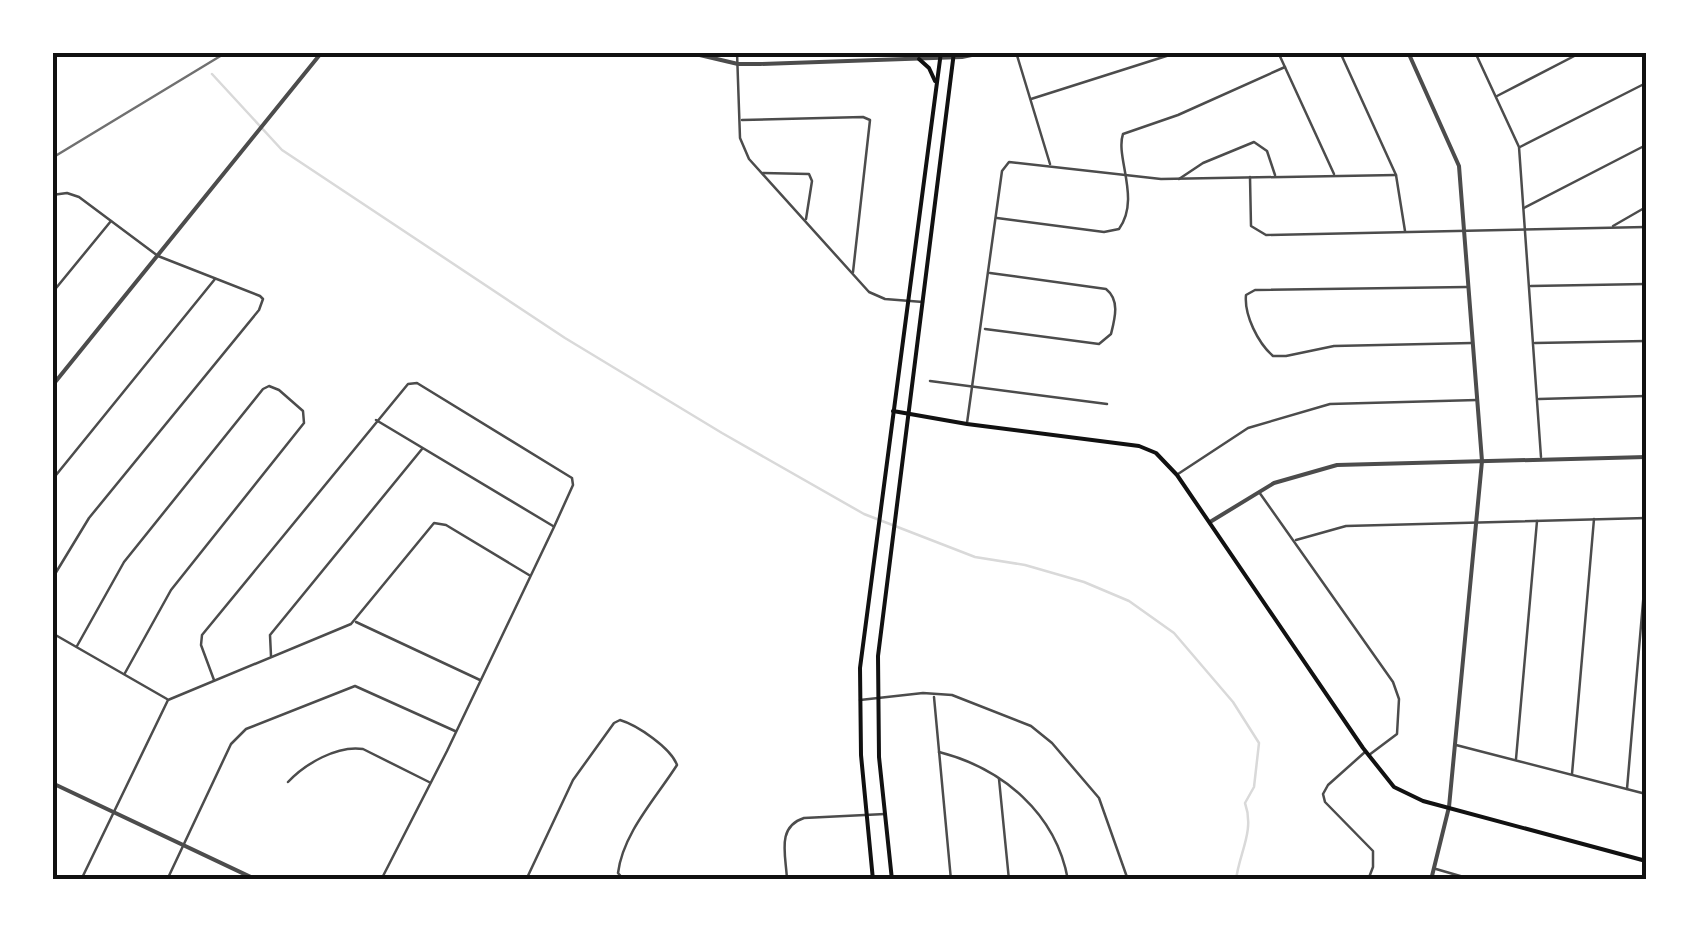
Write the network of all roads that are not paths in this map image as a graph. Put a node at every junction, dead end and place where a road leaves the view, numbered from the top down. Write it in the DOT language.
graph roads {
  1 [pos="322,52"];
  2 [pos="687,52"];
  3 [pos="738,52"];
  4 [pos="986,52"];
  5 [pos="1016,52"];
  6 [pos="1178,52"];
  7 [pos="1278,52"];
  8 [pos="1340,52"];
  9 [pos="1408,52"];
  10 [pos="1475,52"];
  11 [pos="1582,52"];
  12 [pos="940,55"];
  13 [pos="954,55"];
  14 [pos="919,59"];
  15 [pos="738,64"];
  16 [pos="1285,67"];
  17 [pos="1646,83"];
  18 [pos="936,86"];
  19 [pos="1496,97"];
  20 [pos="1031,99"];
  21 [pos="740,120"];
  22 [pos="1646,145"];
  23 [pos="1519,147"];
  24 [pos="1050,166"];
  25 [pos="762,173"];
  26 [pos="1396,175"];
  27 [pos="1128,176"];
  28 [pos="1335,176"];
  29 [pos="1250,177"];
  30 [pos="1275,177"];
  31 [pos="1178,179"];
  32 [pos="53,195"];
  33 [pos="1646,207"];
  34 [pos="1524,208"];
  35 [pos="996,218"];
  36 [pos="806,220"];
  37 [pos="111,221"];
  38 [pos="1646,227"];
  39 [pos="1611,228"];
  40 [pos="1525,229"];
  41 [pos="1466,231"];
  42 [pos="1405,233"];
  43 [pos="158,256"];
  44 [pos="989,273"];
  45 [pos="853,274"];
  46 [pos="216,278"];
  47 [pos="1646,284"];
  48 [pos="1530,286"];
  49 [pos="1469,287"];
  50 [pos="52,293"];
  51 [pos="907,301"];
  52 [pos="924,302"];
  53 [pos="982,329"];
  54 [pos="1646,341"];
  55 [pos="1474,343"];
  56 [pos="1534,343"];
  57 [pos="930,381"];
  58 [pos="52,386"];
  59 [pos="974,386"];
  60 [pos="1646,396"];
  61 [pos="1539,399"];
  62 [pos="1479,400"];
  63 [pos="1107,404"];
  64 [pos="893,411"];
  65 [pos="910,414"];
  66 [pos="376,420"];
  67 [pos="967,424"];
  68 [pos="422,448"];
  69 [pos="1646,458"];
  70 [pos="1542,459"];
  71 [pos="1482,461"];
  72 [pos="1176,475"];
  73 [pos="52,480"];
  74 [pos="1258,490"];
  75 [pos="1594,518"];
  76 [pos="1646,518"];
  77 [pos="1537,520"];
  78 [pos="1476,522"];
  79 [pos="1208,524"];
  80 [pos="554,526"];
  81 [pos="1296,540"];
  82 [pos="1646,566"];
  83 [pos="530,576"];
  84 [pos="52,579"];
  85 [pos="355,621"];
  86 [pos="52,633"];
  87 [pos="77,646"];
  88 [pos="272,656"];
  89 [pos="125,673"];
  90 [pos="214,680"];
  91 [pos="481,680"];
  92 [pos="934,694"];
  93 [pos="878,698"];
  94 [pos="168,700"];
  95 [pos="859,700"];
  96 [pos="457,732"];
  97 [pos="1456,745"];
  98 [pos="939,752"];
  99 [pos="1368,753"];
  100 [pos="1516,759"];
  101 [pos="1572,774"];
  102 [pos="999,777"];
  103 [pos="288,782"];
  104 [pos="430,782"];
  105 [pos="52,783"];
  106 [pos="1627,789"];
  107 [pos="1646,794"];
  108 [pos="1450,807"];
  109 [pos="114,812"];
  110 [pos="885,814"];
  111 [pos="867,815"];
  112 [pos="184,845"];
  113 [pos="1646,860"];
  114 [pos="1435,869"];
  115 [pos="619,876"];
  116 [pos="253,879"];
  117 [pos="81,880"];
  118 [pos="168,880"];
  119 [pos="381,880"];
  120 [pos="526,880"];
  121 [pos="610,880"];
  122 [pos="624,880"];
  123 [pos="787,880"];
  124 [pos="873,880"];
  125 [pos="892,880"];
  126 [pos="952,880"];
  127 [pos="1008,880"];
  128 [pos="1068,880"];
  129 [pos="1128,880"];
  130 [pos="1368,880"];
  131 [pos="1431,880"];
  132 [pos="1474,880"];
  1 -- 43 [label="street"];
  2 -- 15 [label="street"];
  3 -- 15 [label="street"];
  4 -- 13 [label="street"];
  5 -- 20 [label="street"];
  6 -- 20 [label="street"];
  7 -- 16 [label="street"];
  8 -- 26 [label="street"];
  9 -- 41 [label="street"];
  10 -- 19 [label="street"];
  11 -- 19 [label="street"];
  12 -- 13 [label="street"];
  12 -- 14 [label="street"];
  12 -- 18 [label="main road"];
  13 -- 52 [label="main road"];
  14 -- 15 [label="street"];
  14 -- 18 [label="main road"];
  15 -- 21 [label="street"];
  16 -- 27 [label="street"];
  16 -- 28 [label="street"];
  17 -- 23 [label="street"];
  18 -- 51 [label="main road"];
  19 -- 23 [label="street"];
  20 -- 24 [label="street"];
  21 -- 25 [label="street"];
  21 -- 45 [label="street"];
  22 -- 34 [label="street"];
  23 -- 34 [label="street"];
  24 -- 27 [label="street"];
  24 -- 35 [label="street"];
  25 -- 36 [label="street"];
  25 -- 36 [label="street"];
  26 -- 28 [label="street"];
  26 -- 42 [label="street"];
  27 -- 31 [label="street"];
  27 -- 35 [label="street"];
  28 -- 30 [label="street"];
  29 -- 30 [label="street"];
  29 -- 31 [label="street"];
  29 -- 42 [label="street"];
  30 -- 31 [label="street"];
  32 -- 37 [label="street"];
  33 -- 39 [label="street"];
  34 -- 40 [label="street"];
  35 -- 44 [label="street"];
  36 -- 45 [label="street"];
  37 -- 43 [label="street"];
  37 -- 50 [label="street"];
  38 -- 39 [label="street"];
  39 -- 40 [label="street"];
  40 -- 41 [label="street"];
  40 -- 48 [label="street"];
  41 -- 42 [label="street"];
  41 -- 49 [label="street"];
  43 -- 46 [label="street"];
  43 -- 58 [label="street"];
  44 -- 53 [label="street"];
  44 -- 53 [label="street"];
  45 -- 51 [label="street"];
  46 -- 73 [label="street"];
  46 -- 84 [label="street"];
  47 -- 48 [label="street"];
  48 -- 56 [label="street"];
  49 -- 55 [label="street"];
  49 -- 55 [label="street"];
  51 -- 52 [label="street"];
  51 -- 64 [label="main road"];
  52 -- 65 [label="main road"];
  53 -- 59 [label="street"];
  54 -- 56 [label="street"];
  55 -- 62 [label="street"];
  56 -- 61 [label="street"];
  57 -- 59 [label="street"];
  59 -- 63 [label="street"];
  59 -- 67 [label="street"];
  60 -- 61 [label="street"];
  61 -- 70 [label="street"];
  62 -- 71 [label="street"];
  62 -- 72 [label="street"];
  64 -- 65 [label="main road"];
  64 -- 95 [label="main road"];
  65 -- 67 [label="main road"];
  65 -- 93 [label="main road"];
  66 -- 68 [label="street"];
  66 -- 80 [label="street"];
  66 -- 90 [label="street"];
  67 -- 72 [label="main road"];
  68 -- 80 [label="street"];
  68 -- 88 [label="street"];
  69 -- 70 [label="street"];
  70 -- 71 [label="street"];
  71 -- 74 [label="street"];
  71 -- 78 [label="street"];
  72 -- 79 [label="main road"];
  74 -- 79 [label="street"];
  74 -- 81 [label="street"];
  75 -- 76 [label="street"];
  75 -- 77 [label="street"];
  75 -- 101 [label="street"];
  77 -- 78 [label="street"];
  77 -- 100 [label="street"];
  78 -- 81 [label="street"];
  78 -- 97 [label="street"];
  79 -- 99 [label="main road"];
  80 -- 83 [label="street"];
  81 -- 99 [label="street"];
  82 -- 106 [label="street"];
  83 -- 85 [label="street"];
  83 -- 91 [label="street"];
  85 -- 88 [label="street"];
  85 -- 91 [label="street"];
  86 -- 87 [label="street"];
  87 -- 89 [label="street"];
  87 -- 89 [label="street"];
  88 -- 90 [label="street"];
  89 -- 94 [label="street"];
  90 -- 94 [label="street"];
  91 -- 96 [label="street"];
  92 -- 93 [label="street"];
  92 -- 98 [label="street"];
  92 -- 129 [label="street"];
  93 -- 95 [label="street"];
  93 -- 110 [label="main road"];
  94 -- 109 [label="street"];
  95 -- 111 [label="main road"];
  96 -- 104 [label="street"];
  96 -- 112 [label="street"];
  97 -- 100 [label="street"];
  97 -- 108 [label="street"];
  98 -- 102 [label="street"];
  98 -- 126 [label="street"];
  99 -- 108 [label="main road"];
  99 -- 130 [label="street"];
  100 -- 101 [label="street"];
  101 -- 106 [label="street"];
  102 -- 127 [label="street"];
  102 -- 128 [label="street"];
  103 -- 104 [label="street"];
  104 -- 119 [label="street"];
  105 -- 109 [label="street"];
  106 -- 107 [label="street"];
  108 -- 113 [label="main road"];
  108 -- 114 [label="street"];
  109 -- 112 [label="street"];
  109 -- 117 [label="street"];
  110 -- 111 [label="street"];
  110 -- 125 [label="main road"];
  111 -- 123 [label="street"];
  111 -- 124 [label="main road"];
  112 -- 116 [label="street"];
  112 -- 118 [label="street"];
  114 -- 131 [label="street"];
  114 -- 132 [label="street"];
  115 -- 120 [label="street"];
  115 -- 121 [label="street"];
  115 -- 122 [label="street"];
}
